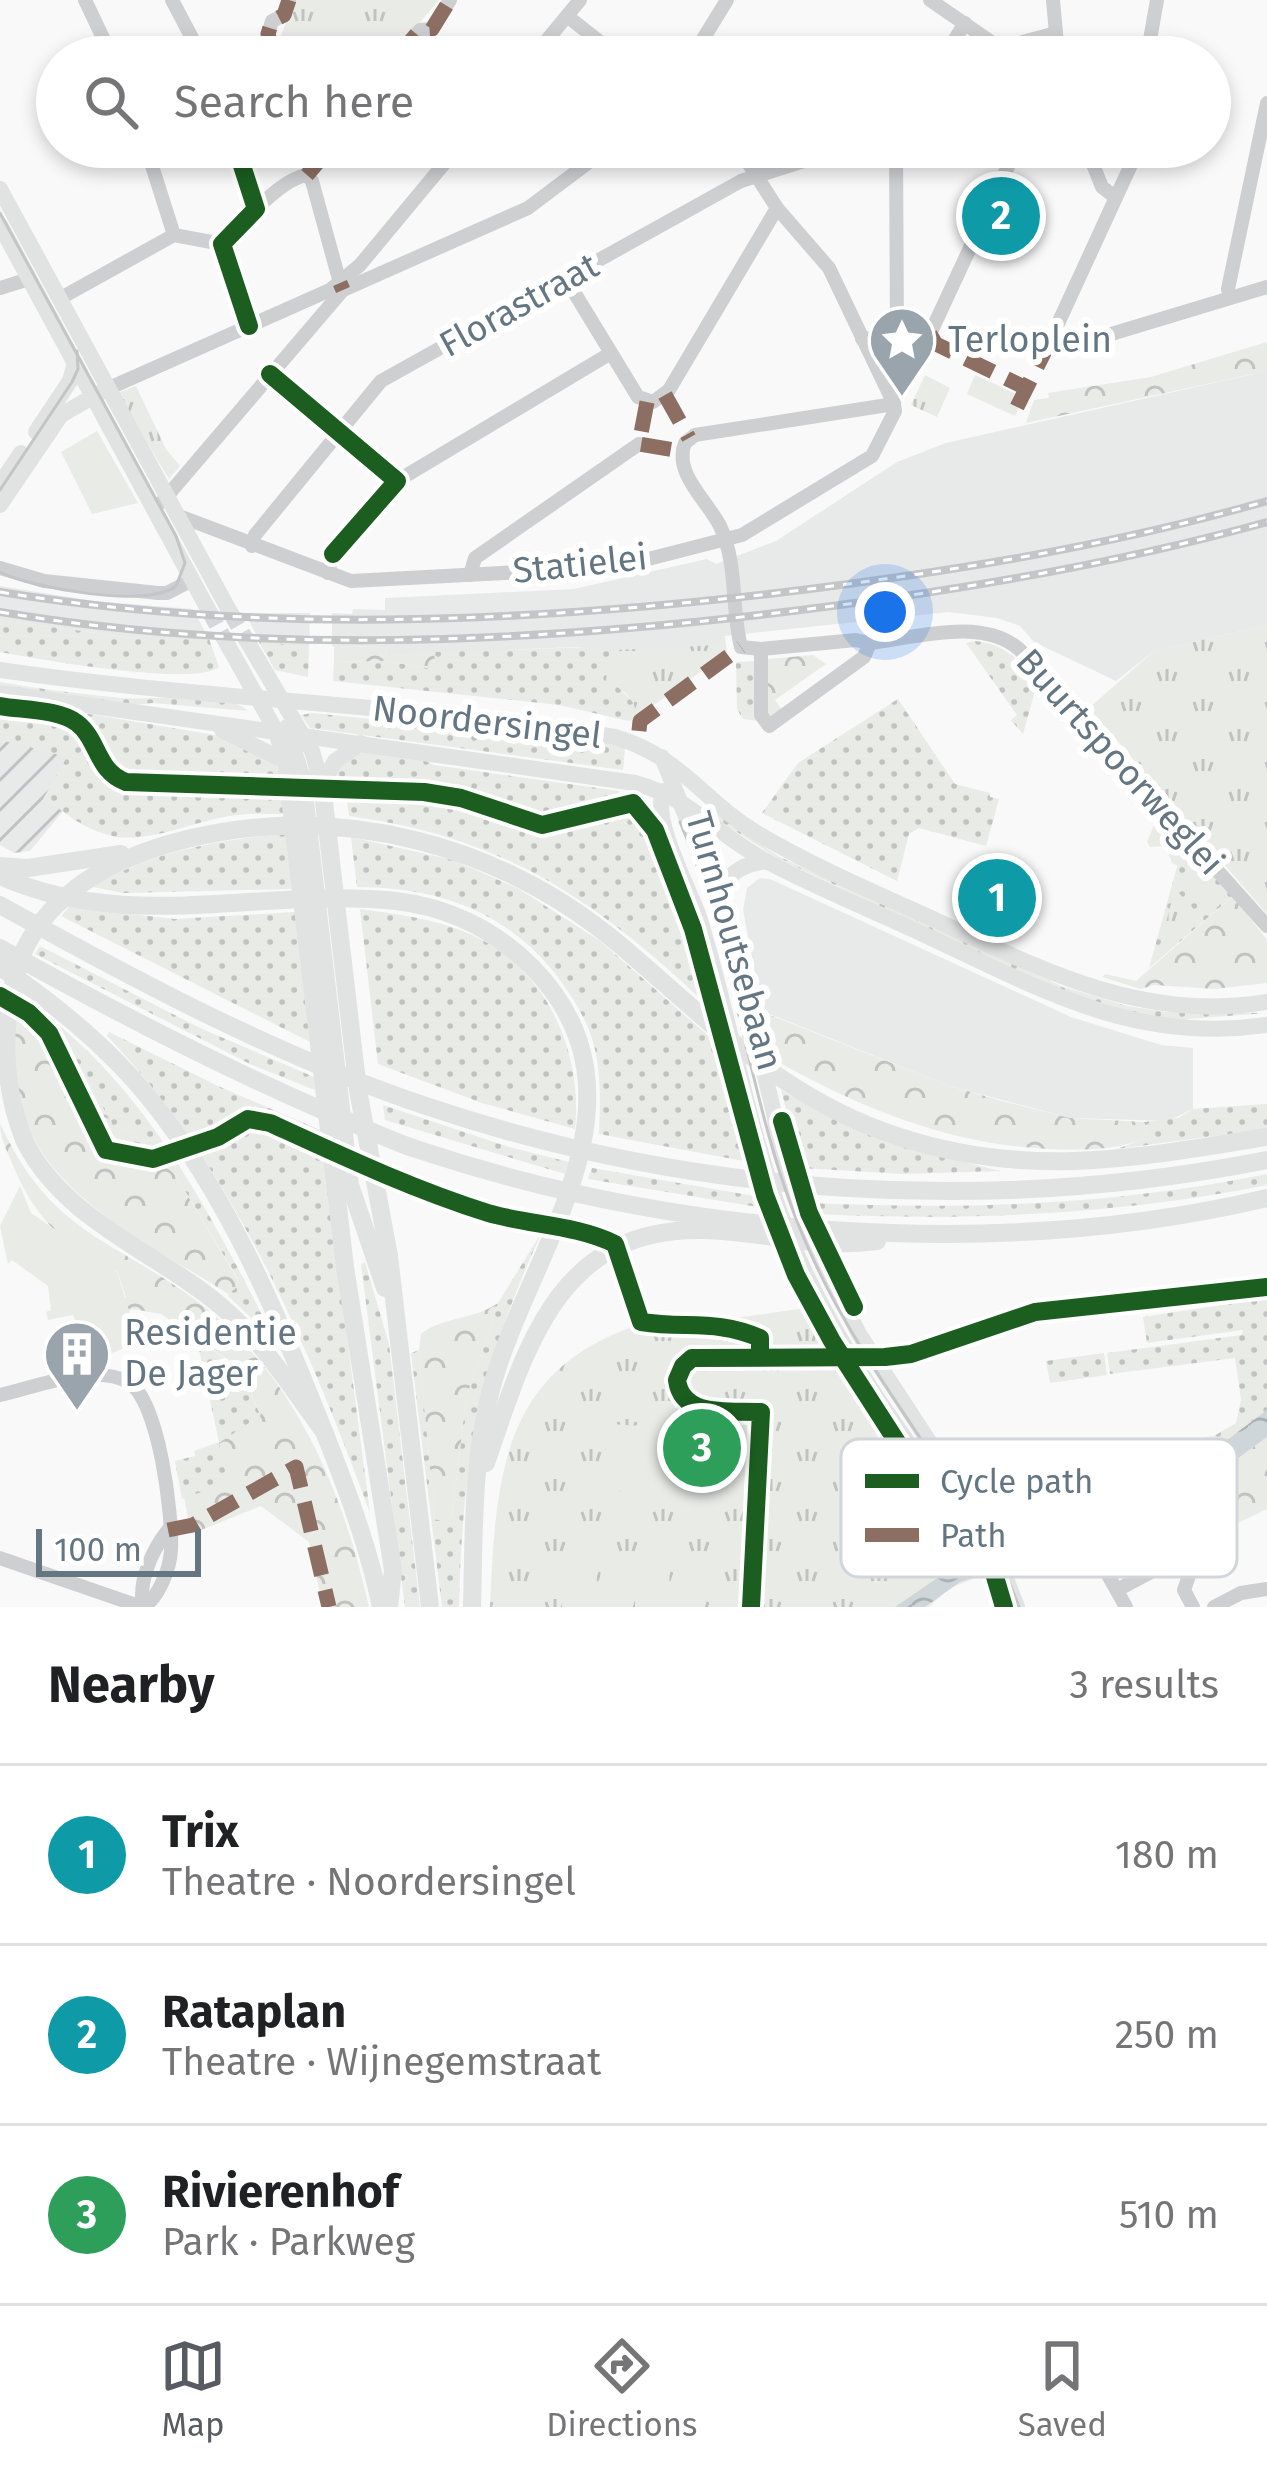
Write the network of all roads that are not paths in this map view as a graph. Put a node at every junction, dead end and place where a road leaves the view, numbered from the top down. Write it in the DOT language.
graph roads {
  1 [pos="85,0"];
  2 [pos="172,0"];
  3 [pos="289,0"];
  4 [pos="450,0"];
  5 [pos="580,0"];
  6 [pos="727,0"];
  7 [pos="930,0"];
  8 [pos="1053,0"];
  9 [pos="1156,0"];
  10 [pos="568,16"];
  11 [pos="965,23"];
  12 [pos="1056,34"];
  13 [pos="102,36"];
  14 [pos="191,36"];
  15 [pos="268,36"];
  16 [pos="415,36"];
  17 [pos="551,36"];
  18 [pos="593,36"];
  19 [pos="705,36"];
  20 [pos="957,36"];
  21 [pos="981,36"];
  22 [pos="1050,36"];
  23 [pos="1151,36"];
  24 [pos="1267,103"];
  25 [pos="153,168"];
  26 [pos="243,168"];
  27 [pos="313,168"];
  28 [pos="441,168"];
  29 [pos="581,168"];
  30 [pos="751,168"];
  31 [pos="778,168"];
  32 [pos="896,168"];
  33 [pos="1007,168"];
  34 [pos="1094,168"];
  35 [pos="1130,168"];
  36 [pos="307,175"];
  37 [pos="755,175"];
  38 [pos="0,189"];
  39 [pos="1115,197"];
  40 [pos="777,208"];
  41 [pos="256,209"];
  42 [pos="0,225"];
  43 [pos="174,235"];
  44 [pos="222,244"];
  45 [pos="29,279"];
  46 [pos="566,279"];
  47 [pos="348,283"];
  48 [pos="1267,286"];
  49 [pos="0,288"];
  50 [pos="59,298"];
  51 [pos="1230,298"];
  52 [pos="248,326"];
  53 [pos="897,336"];
  54 [pos="862,339"];
  55 [pos="611,353"];
  56 [pos="74,366"];
  57 [pos="270,374"];
  58 [pos="64,390"];
  59 [pos="96,392"];
  60 [pos="894,404"];
  61 [pos="340,432"];
  62 [pos="639,444"];
  63 [pos="397,481"];
  64 [pos="0,484"];
  65 [pos="161,503"];
  66 [pos="0,505"];
  67 [pos="179,517"];
  68 [pos="214,532"];
  69 [pos="169,535"];
  70 [pos="190,537"];
  71 [pos="724,541"];
  72 [pos="252,546"];
  73 [pos="0,568"];
  74 [pos="328,573"];
  75 [pos="470,574"];
  76 [pos="192,580"];
  77 [pos="209,611"];
  78 [pos="230,612"];
  79 [pos="225,640"];
  80 [pos="247,641"];
  81 [pos="870,643"];
  82 [pos="761,649"];
  83 [pos="0,670"];
  84 [pos="0,693"];
  85 [pos="257,697"];
  86 [pos="280,698"];
  87 [pos="199,721"];
  88 [pos="289,732"];
  89 [pos="361,742"];
  90 [pos="662,756"];
  91 [pos="304,774"];
  92 [pos="698,784"];
  93 [pos="674,793"];
  94 [pos="167,845"];
  95 [pos="766,861"];
  96 [pos="0,866"];
  97 [pos="0,876"];
  98 [pos="0,905"];
  99 [pos="726,916"];
  100 [pos="1267,926"];
  101 [pos="324,946"];
  102 [pos="0,948"];
  103 [pos="0,967"];
  104 [pos="1267,1002"];
  105 [pos="331,1005"];
  106 [pos="1267,1025"];
  107 [pos="2,1029"];
  108 [pos="1267,1137"];
  109 [pos="1267,1160"];
  110 [pos="343,1183"];
  111 [pos="1267,1198"];
  112 [pos="950,1231"];
  113 [pos="393,1309"];
  114 [pos="0,1395"];
  115 [pos="325,1433"];
  116 [pos="908,1439"];
  117 [pos="928,1439"];
  118 [pos="758,1450"];
  119 [pos="474,1526"];
  120 [pos="0,1558"];
  121 [pos="1005,1577"];
  122 [pos="1109,1577"];
  123 [pos="1141,1577"];
  124 [pos="1189,1577"];
  125 [pos="1267,1589"];
  126 [pos="1117,1590"];
  127 [pos="143,1607"];
  128 [pos="385,1607"];
  129 [pos="430,1607"];
  130 [pos="472,1607"];
  131 [pos="751,1607"];
  132 [pos="1017,1607"];
  133 [pos="1126,1607"];
  134 [pos="1193,1607"];
  135 [pos="1214,1607"];
  1 -- 13 [label="street"];
  2 -- 14 [label="street"];
  3 -- 15 [label="street"];
  4 -- 16 [label="street"];
  5 -- 10 [label="street"];
  6 -- 19 [label="street"];
  7 -- 11 [label="street"];
  8 -- 12 [label="street"];
  9 -- 23 [label="street"];
  10 -- 17 [label="street"];
  10 -- 18 [label="street"];
  11 -- 20 [label="street"];
  11 -- 21 [label="street"];
  12 -- 22 [label="street"];
  24 -- 51 [label="street"];
  25 -- 43 [label="street"];
  26 -- 41 [label="street"];
  27 -- 36 [label="street"];
  28 -- 47 [label="street"];
  29 -- 47 [label="street"];
  30 -- 37 [label="street"];
  31 -- 37 [label="street, Florastraat"];
  32 -- 53 [label="street"];
  33 -- 53 [label="street"];
  34 -- 39 [label="street"];
  35 -- 39 [label="street"];
  36 -- 41 [label="street"];
  36 -- 47 [label="street"];
  37 -- 40 [label="street"];
  37 -- 46 [label="street, Florastraat"];
  38 -- 50 [label="main road"];
  39 -- 51 [label="street"];
  40 -- 54 [label="street"];
  40 -- 55 [label="street"];
  41 -- 44 [label="street"];
  42 -- 45 [label="main road"];
  43 -- 44 [label="street"];
  43 -- 50 [label="street"];
  44 -- 52 [label="street"];
  45 -- 49 [label="street"];
  45 -- 56 [label="main road"];
  46 -- 55 [label="street"];
  46 -- 61 [label="street, Florastraat"];
  47 -- 52 [label="street"];
  47 -- 57 [label="street"];
  48 -- 51 [label="street"];
  50 -- 59 [label="main road"];
  52 -- 59 [label="street"];
  53 -- 54 [label="street"];
  54 -- 60 [label="street"];
  55 -- 63 [label="street"];
  56 -- 58 [label="main road"];
  56 -- 59 [label="main road"];
  57 -- 61 [label="street"];
  57 -- 65 [label="street"];
  58 -- 59 [label="main road"];
  58 -- 64 [label="main road"];
  59 -- 65 [label="main road"];
  59 -- 65 [label="main road"];
  59 -- 66 [label="main road"];
  60 -- 71 [label="street, Statielei"];
  60 -- 71 [label="street"];
  61 -- 63 [label="street"];
  61 -- 72 [label="street, Florastraat"];
  62 -- 75 [label="street"];
  63 -- 74 [label="street"];
  65 -- 67 [label="main road"];
  65 -- 69 [label="main road"];
  67 -- 68 [label="street, Statielei"];
  67 -- 70 [label="main road"];
  68 -- 70 [label="street"];
  68 -- 72 [label="street, Statielei"];
  69 -- 70 [label="street"];
  69 -- 76 [label="main road"];
  70 -- 78 [label="main road"];
  71 -- 75 [label="street, Statielei"];
  71 -- 82 [label="street, Buurtspoorweglei"];
  72 -- 74 [label="street, Statielei"];
  73 -- 76 [label="street"];
  74 -- 75 [label="street, Statielei"];
  76 -- 77 [label="main road"];
  79 -- 85 [label="main road"];
  80 -- 86 [label="main road"];
  81 -- 82 [label="street, Buurtspoorweglei"];
  81 -- 82 [label="street"];
  81 -- 100 [label="street, Buurtspoorweglei"];
  83 -- 85 [label="main road, Noordersingel"];
  84 -- 87 [label="main road, Noordersingel"];
  85 -- 86 [label="main road, Noordersingel"];
  85 -- 88 [label="main road"];
  86 -- 88 [label="main road"];
  86 -- 90 [label="main road, Noordersingel"];
  87 -- 88 [label="main road, Noordersingel"];
  87 -- 91 [label="main road"];
  88 -- 89 [label="main road, Noordersingel"];
  88 -- 91 [label="main road"];
  89 -- 91 [label="main road"];
  89 -- 93 [label="main road, Noordersingel"];
  90 -- 92 [label="main road, Noordersingel"];
  90 -- 93 [label="main road, Turnhoutsebaan"];
  91 -- 101 [label="highway"];
  91 -- 101 [label="highway"];
  92 -- 93 [label="main road"];
  92 -- 104 [label="main road, Noordersingel"];
  93 -- 95 [label="main road, Noordersingel"];
  93 -- 99 [label="main road, Turnhoutsebaan"];
  93 -- 116 [label="main road, Turnhoutsebaan"];
  94 -- 96 [label="highway"];
  94 -- 107 [label="highway"];
  94 -- 108 [label="highway"];
  95 -- 99 [label="main road"];
  95 -- 106 [label="main road, Noordersingel"];
  97 -- 119 [label="highway"];
  98 -- 109 [label="highway"];
  99 -- 117 [label="main road, Turnhoutsebaan"];
  101 -- 105 [label="highway"];
  101 -- 105 [label="highway"];
  102 -- 112 [label="highway"];
  103 -- 115 [label="highway"];
  105 -- 110 [label="highway"];
  105 -- 113 [label="highway"];
  107 -- 115 [label="highway"];
  110 -- 113 [label="highway"];
  110 -- 128 [label="highway"];
  111 -- 112 [label="highway"];
  112 -- 119 [label="highway"];
  113 -- 129 [label="highway"];
  114 -- 127 [label="street"];
  115 -- 128 [label="highway"];
  118 -- 131 [label="street"];
  119 -- 130 [label="highway"];
  120 -- 127 [label="street"];
  121 -- 132 [label="main road"];
  122 -- 126 [label="street"];
  123 -- 126 [label="street"];
  124 -- 134 [label="street"];
  125 -- 135 [label="street"];
  126 -- 133 [label="street"];
}
